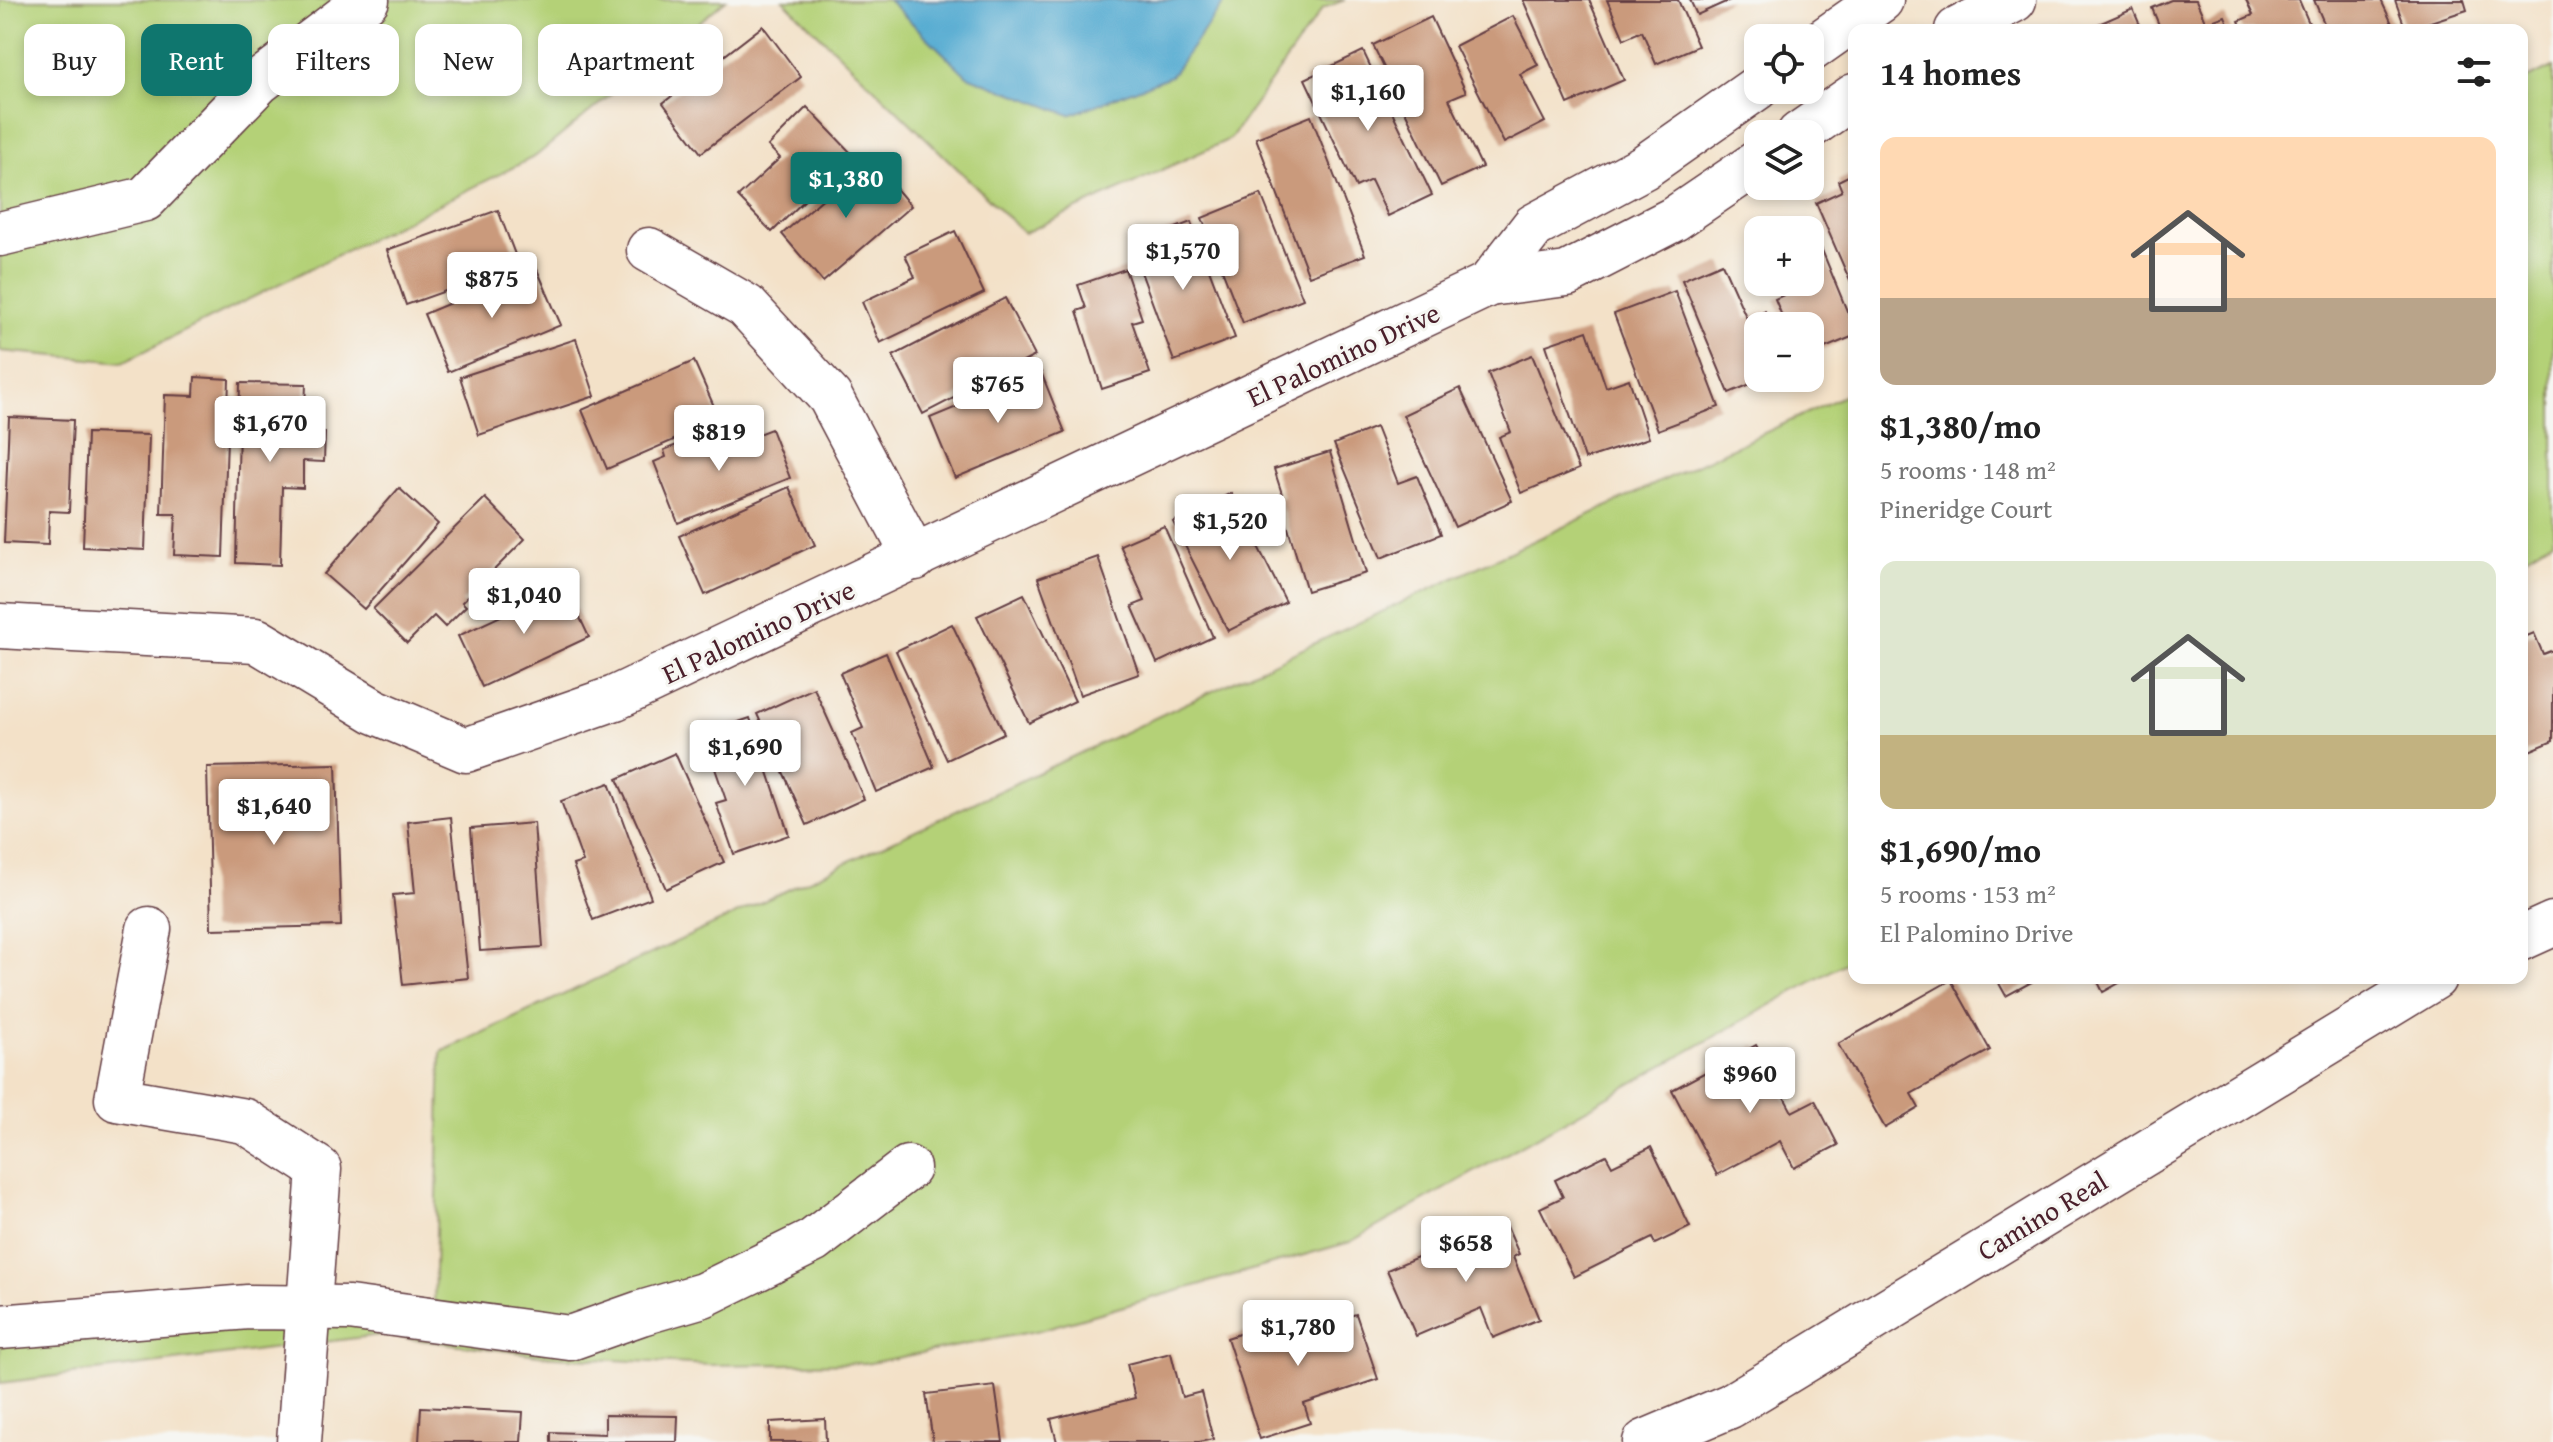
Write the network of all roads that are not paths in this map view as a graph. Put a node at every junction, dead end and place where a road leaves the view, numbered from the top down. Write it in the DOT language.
graph roads {
  1 [pos="367,0"];
  2 [pos="1881,0"];
  3 [pos="2014,0"];
  4 [pos="1968,24"];
  5 [pos="1824,40"];
  6 [pos="1744,97"];
  7 [pos="1848,100"];
  8 [pos="1819,120"];
  9 [pos="1744,172"];
  10 [pos="0,234"];
  11 [pos="649,250"];
  12 [pos="1489,284"];
  13 [pos="915,558"];
  14 [pos="0,626"];
  15 [pos="2553,924"];
  16 [pos="149,929"];
  17 [pos="2528,935"];
  18 [pos="2424,984"];
  19 [pos="908,1168"];
  20 [pos="309,1307"];
  21 [pos="0,1327"];
  22 [pos="299,1442"];
  23 [pos="1645,1442"];
  1 -- 10 [label="street"];
  2 -- 5 [label="street"];
  3 -- 4 [label="street"];
  6 -- 12 [label="street, El Palomino Drive"];
  7 -- 8 [label="street"];
  9 -- 12 [label="street, El Palomino Drive"];
  11 -- 13 [label="street"];
  12 -- 13 [label="street, El Palomino Drive"];
  13 -- 14 [label="street, El Palomino Drive"];
  15 -- 17 [label="street"];
  16 -- 20 [label="street"];
  18 -- 23 [label="street, Camino Real"];
  19 -- 20 [label="street"];
  20 -- 21 [label="street"];
  20 -- 22 [label="street"];
}
